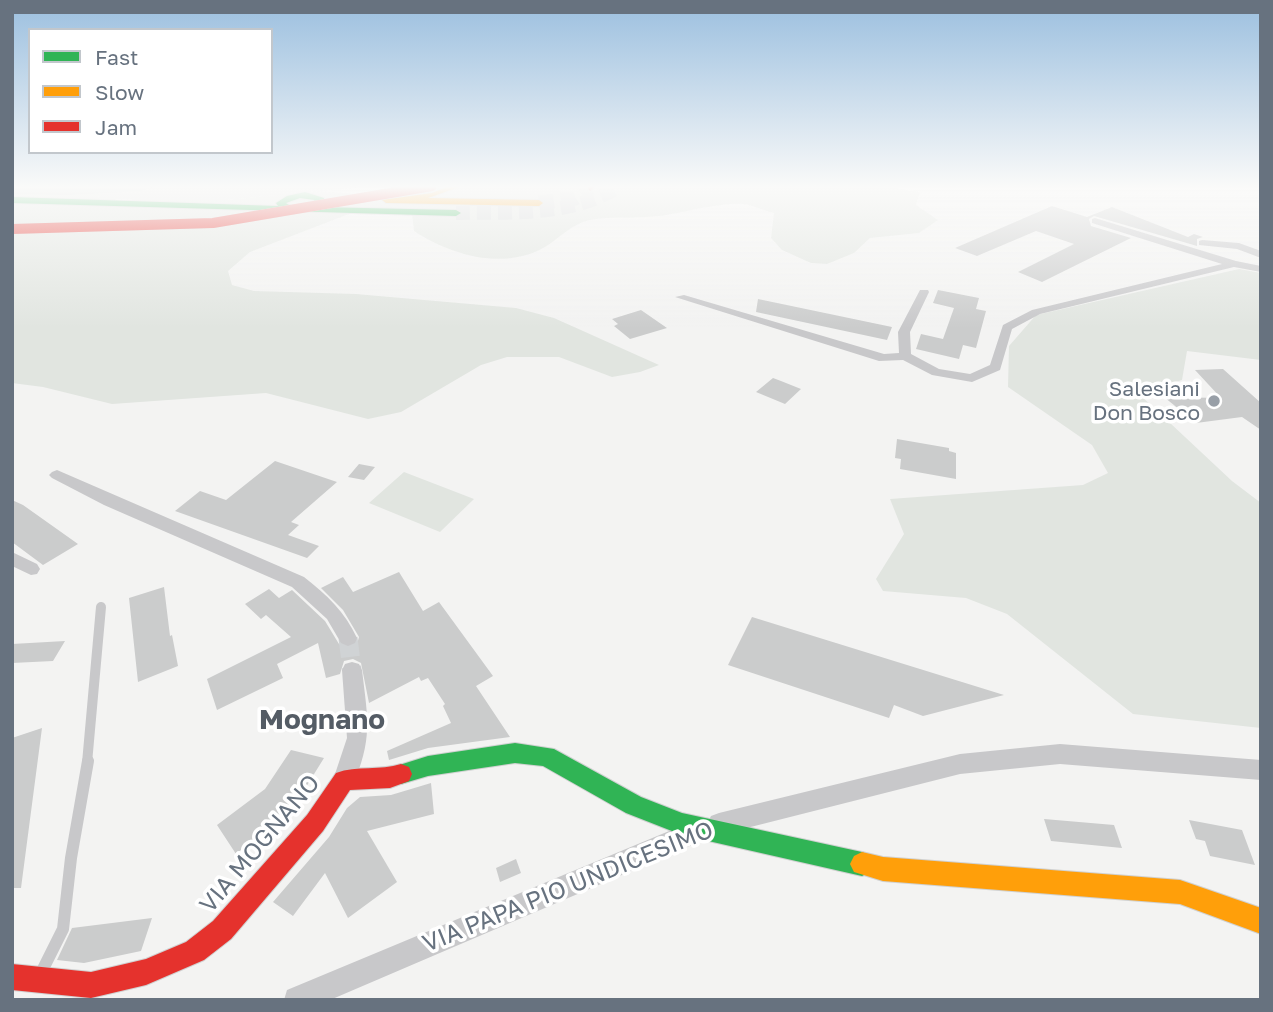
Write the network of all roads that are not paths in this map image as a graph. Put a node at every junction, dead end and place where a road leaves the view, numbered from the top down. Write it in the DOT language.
graph roads {
  1 [pos="1135,233"];
  2 [pos="1202,243"];
  3 [pos="1261,254"];
  4 [pos="1234,264"];
  5 [pos="1261,269"];
  6 [pos="924,292"];
  7 [pos="680,297"];
  8 [pos="905,356"];
  9 [pos="57,475"];
  10 [pos="12,558"];
  11 [pos="31,569"];
  12 [pos="101,607"];
  13 [pos="348,638"];
  14 [pos="352,670"];
  15 [pos="1261,770"];
  16 [pos="344,780"];
  17 [pos="703,829"];
  18 [pos="1261,921"];
  19 [pos="12,977"];
  20 [pos="38,978"];
  21 [pos="297,1000"];
  1 -- 4 [label="street"];
  2 -- 3 [label="street"];
  4 -- 5 [label="street"];
  4 -- 8 [label="street"];
  6 -- 8 [label="street"];
  7 -- 8 [label="street"];
  9 -- 13 [label="street"];
  10 -- 11 [label="street"];
  12 -- 20 [label="lane"];
  14 -- 16 [label="street"];
  15 -- 17 [label="street, VIA PAPA PIO UNDICESIMO"];
  16 -- 17 [label="street, VIA MOGNANO"];
  16 -- 20 [label="street, VIA MOGNANO"];
  17 -- 18 [label="street, VIA MOGNANO"];
  17 -- 21 [label="street, VIA PAPA PIO UNDICESIMO"];
  19 -- 20 [label="street, VIA MOGNANO"];
}
